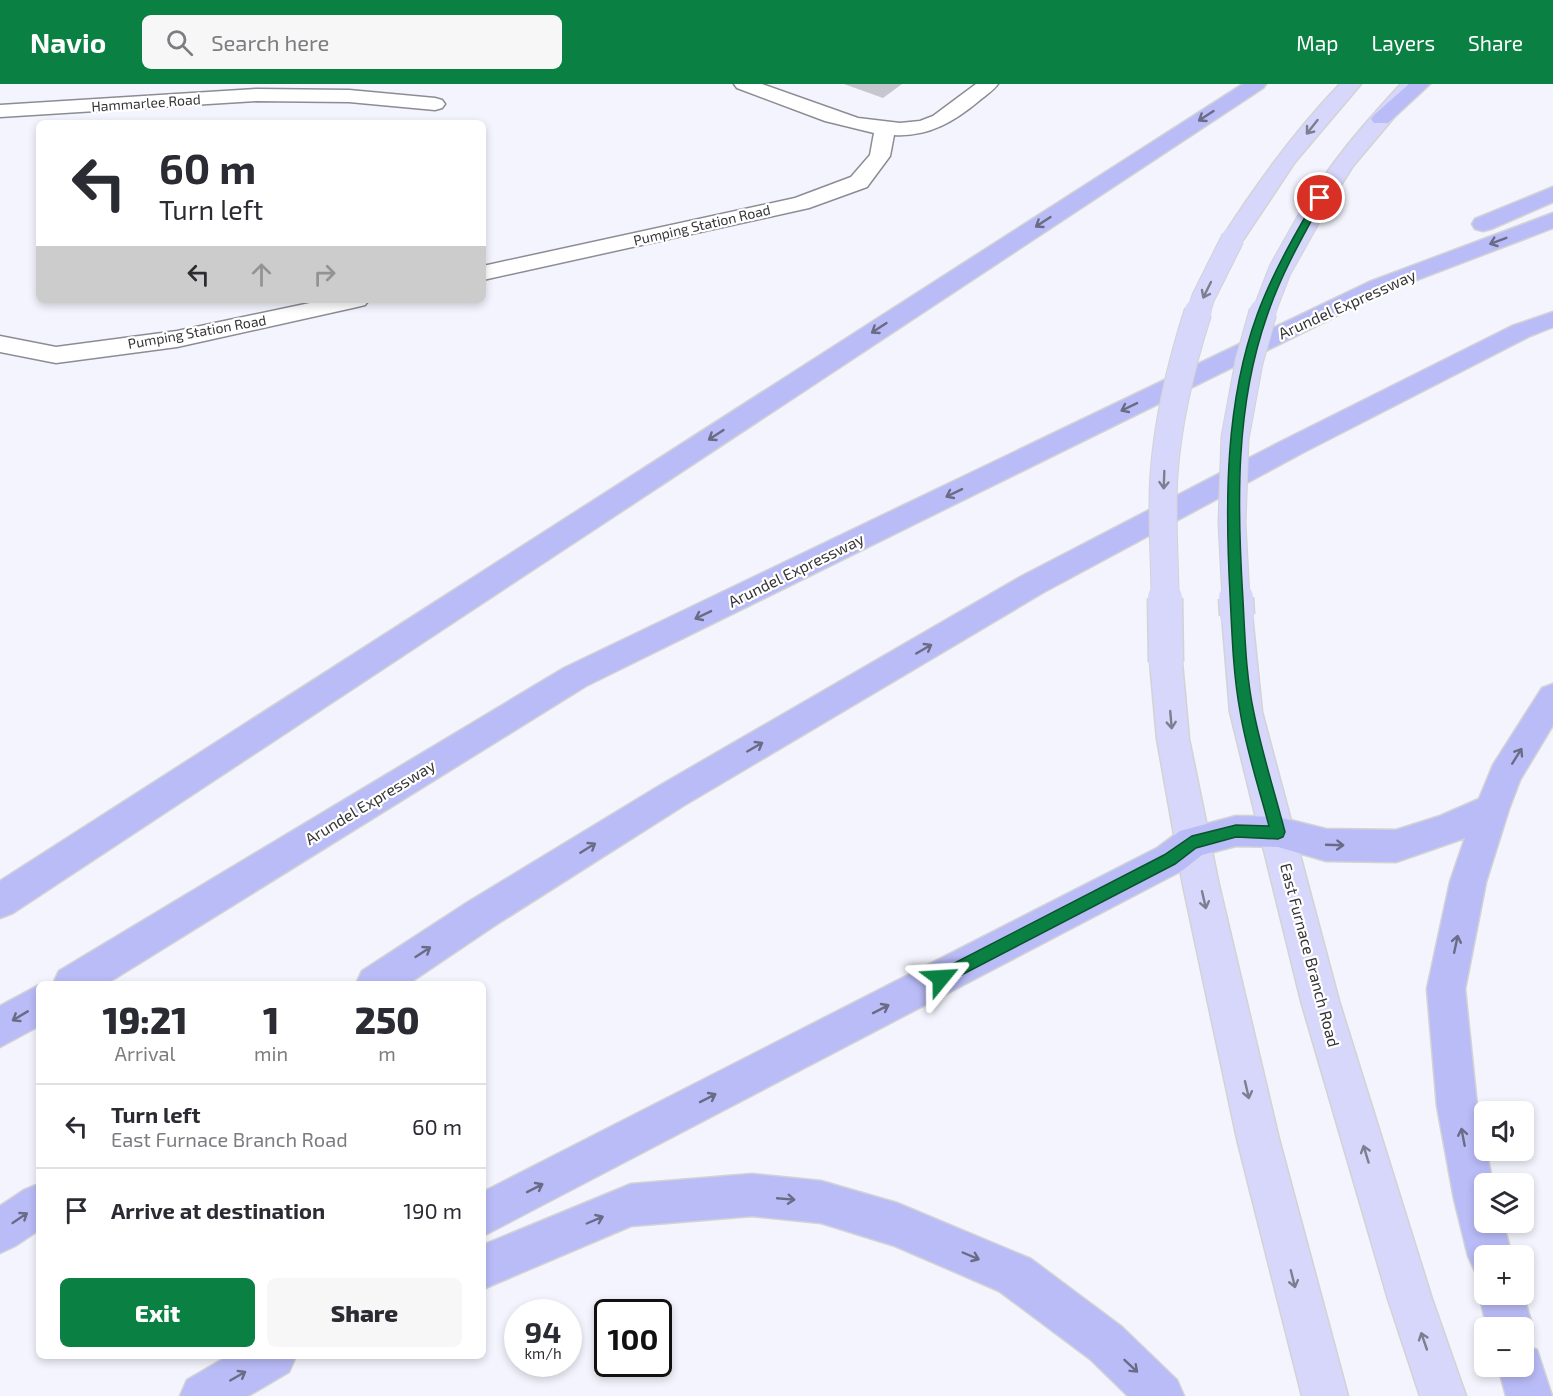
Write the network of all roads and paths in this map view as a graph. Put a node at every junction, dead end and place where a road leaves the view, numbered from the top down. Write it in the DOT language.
graph roads {
  1 [pos="988,84"];
  2 [pos="1256,84"];
  3 [pos="1351,84"];
  4 [pos="1412,84"];
  5 [pos="1420,84"];
  6 [pos="755,85"];
  7 [pos="435,104"];
  8 [pos="0,111"];
  9 [pos="1381,118"];
  10 [pos="885,128"];
  11 [pos="1553,194"];
  12 [pos="1553,220"];
  13 [pos="486,272"];
  14 [pos="1377,287"];
  15 [pos="343,303"];
  16 [pos="1553,318"];
  17 [pos="0,344"];
  18 [pos="1553,697"];
  19 [pos="1492,808"];
  20 [pos="1278,832"];
  21 [pos="1192,842"];
  22 [pos="0,901"];
  23 [pos="77,981"];
  24 [pos="380,981"];
  25 [pos="36,1006"];
  26 [pos="0,1028"];
  27 [pos="36,1207"];
  28 [pos="486,1213"];
  29 [pos="0,1231"];
  30 [pos="1487,1245"];
  31 [pos="486,1267"];
  32 [pos="268,1359"];
  33 [pos="1524,1377"];
  34 [pos="203,1396"];
  35 [pos="1161,1396"];
  36 [pos="1325,1396"];
  37 [pos="1443,1396"];
  38 [pos="1529,1396"];
  1 -- 10 [label="street"];
  2 -- 22 [label="highway, one-way"];
  3 -- 21 [label="main road, one-way, bridge"];
  4 -- 9 [label="main road, East Furnace Branch Road"];
  5 -- 9 [label="highway"];
  6 -- 10 [label="street"];
  7 -- 8 [label="street, Hammarlee Road"];
  9 -- 20 [label="main road, East Furnace Branch Road, bridge"];
  10 -- 13 [label="street, Pumping Station Road"];
  11 -- 14 [label="highway"];
  12 -- 14 [label="highway, Arundel Expressway, one-way"];
  14 -- 23 [label="highway, Arundel Expressway, one-way"];
  15 -- 17 [label="street, Pumping Station Road"];
  24 -- 16 [label="highway, one-way"];
  19 -- 18 [label="highway, one-way"];
  20 -- 19 [label="highway, one-way"];
  30 -- 19 [label="highway, one-way"];
  20 -- 21 [label="highway"];
  37 -- 20 [label="main road, East Furnace Branch Road, one-way"];
  28 -- 21 [label="highway, one-way"];
  21 -- 36 [label="main road, one-way"];
  25 -- 26 [label="highway, one-way"];
  29 -- 27 [label="highway, one-way"];
  31 -- 35 [label="highway, one-way"];
  34 -- 32 [label="highway, one-way"];
  33 -- 38 [label="highway"];
}
